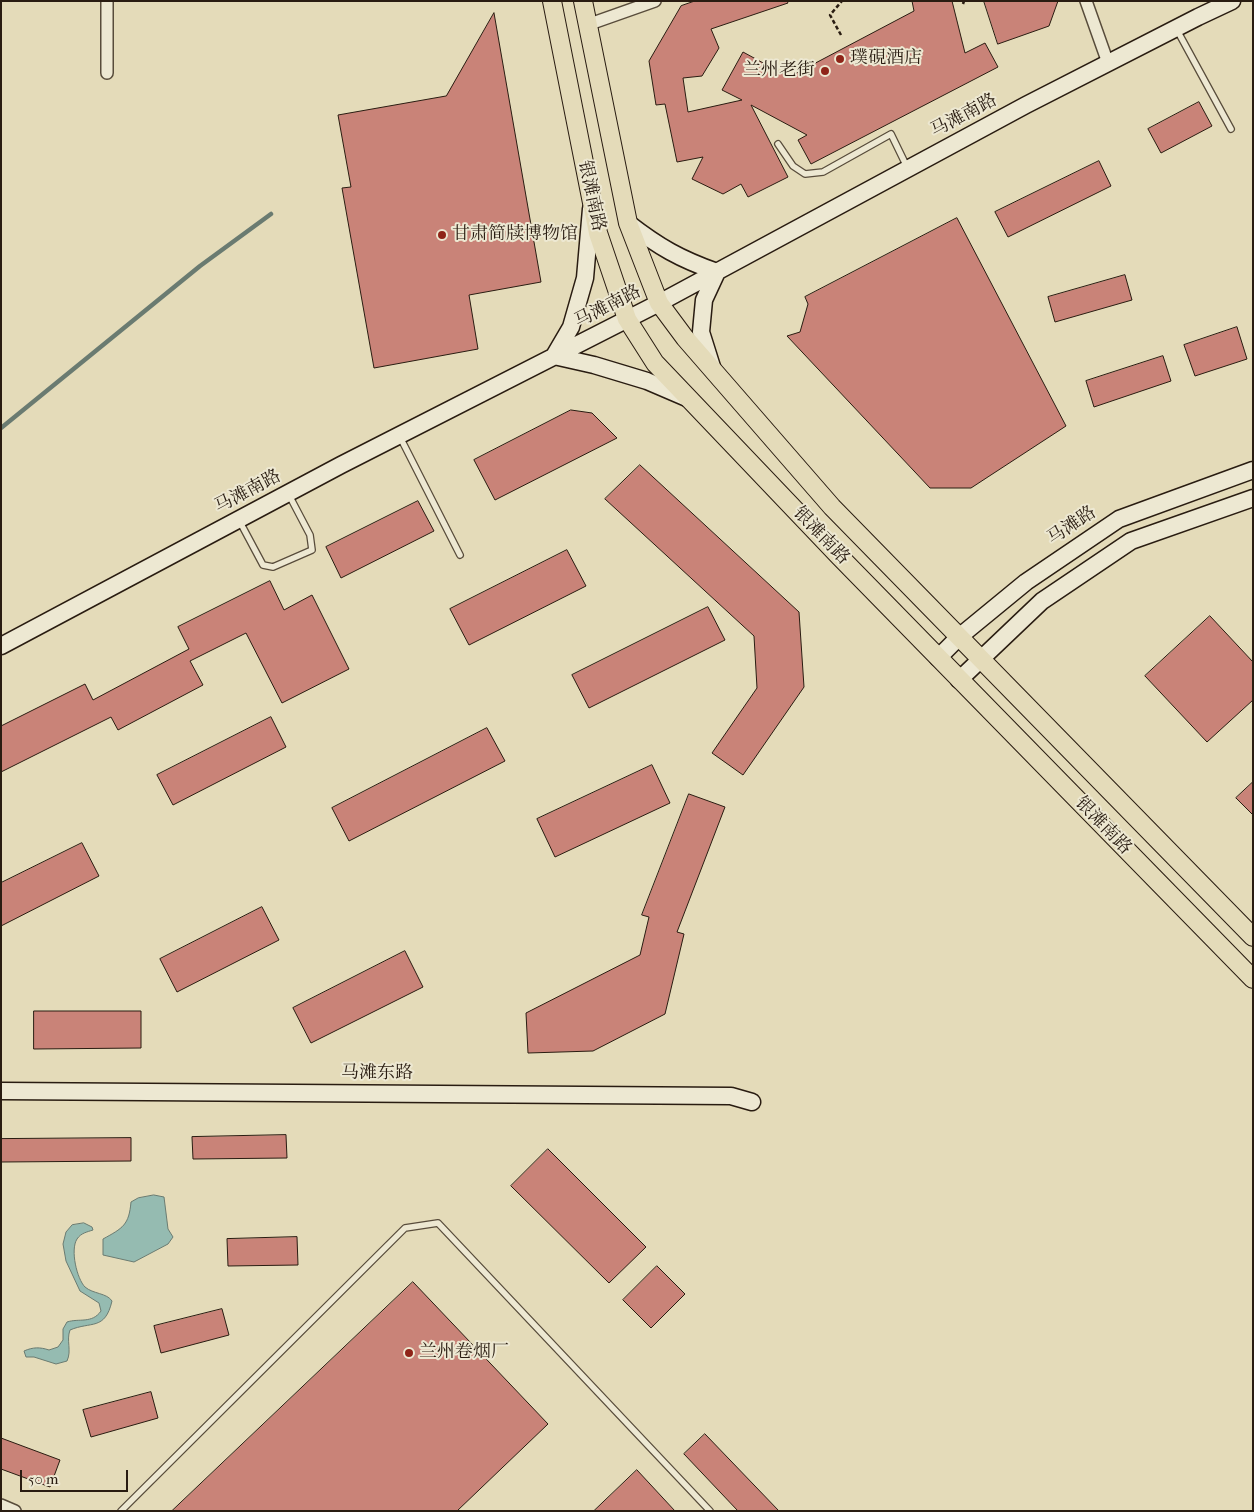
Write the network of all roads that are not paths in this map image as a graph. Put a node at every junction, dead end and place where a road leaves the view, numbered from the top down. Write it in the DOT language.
graph roads {
  1 [pos="107,1"];
  2 [pos="552,1"];
  3 [pos="582,1"];
  4 [pos="655,1"];
  5 [pos="1086,1"];
  6 [pos="1232,1"];
  7 [pos="587,25"];
  8 [pos="1176,28"];
  9 [pos="1108,63"];
  10 [pos="107,73"];
  11 [pos="1231,129"];
  12 [pos="778,144"];
  13 [pos="908,169"];
  14 [pos="592,200"];
  15 [pos="628,223"];
  16 [pos="717,272"];
  17 [pos="659,303"];
  18 [pos="627,319"];
  19 [pos="554,356"];
  20 [pos="713,370"];
  21 [pos="691,400"];
  22 [pos="399,435"];
  23 [pos="1253,470"];
  24 [pos="288,493"];
  25 [pos="1253,498"];
  26 [pos="239,520"];
  27 [pos="460,555"];
  28 [pos="959,638"];
  29 [pos="1,646"];
  30 [pos="938,658"];
  31 [pos="980,660"];
  32 [pos="959,680"];
  33 [pos="1253,937"];
  34 [pos="1253,979"];
  35 [pos="1,1091"];
  36 [pos="752,1102"];
  37 [pos="1,1505"];
  38 [pos="15,1511"];
  39 [pos="121,1511"];
  40 [pos="710,1511"];
  1 -- 10 [label="street"];
  2 -- 14 [label="main road, 银滩南路"];
  3 -- 7 [label="main road, 银滩南路"];
  4 -- 7 [label="street"];
  5 -- 9 [label="street"];
  6 -- 8 [label="main road, 马滩南路"];
  7 -- 15 [label="main road, 银滩南路"];
  8 -- 9 [label="main road, 马滩南路"];
  8 -- 11 [label="lane"];
  9 -- 13 [label="main road, 马滩南路"];
  12 -- 13 [label="lane"];
  13 -- 16 [label="main road, 马滩南路"];
  14 -- 18 [label="main road, 银滩南路"];
  14 -- 19 [label="main road"];
  15 -- 16 [label="main road"];
  15 -- 17 [label="main road, 银滩南路"];
  16 -- 17 [label="main road, 马滩南路"];
  16 -- 20 [label="main road"];
  17 -- 18 [label="main road, 马滩南路"];
  17 -- 20 [label="main road, 银滩南路"];
  18 -- 19 [label="main road, 马滩南路"];
  18 -- 21 [label="main road, 银滩南路"];
  19 -- 21 [label="main road"];
  19 -- 22 [label="main road, 马滩南路"];
  20 -- 28 [label="main road, 银滩南路"];
  21 -- 30 [label="main road, 银滩南路"];
  22 -- 24 [label="main road, 马滩南路"];
  22 -- 27 [label="lane"];
  23 -- 28 [label="main road, 马滩路"];
  24 -- 26 [label="main road, 马滩南路"];
  24 -- 26 [label="lane"];
  25 -- 31 [label="main road"];
  26 -- 29 [label="main road, 马滩南路"];
  28 -- 30 [label="main road, 马滩路"];
  28 -- 31 [label="main road, 银滩南路"];
  30 -- 32 [label="main road, 银滩南路"];
  31 -- 32 [label="main road"];
  31 -- 33 [label="main road, 银滩南路"];
  32 -- 34 [label="main road, 银滩南路"];
  35 -- 36 [label="main road, 马滩东路"];
  37 -- 38 [label="street"];
  39 -- 40 [label="lane"];
}
